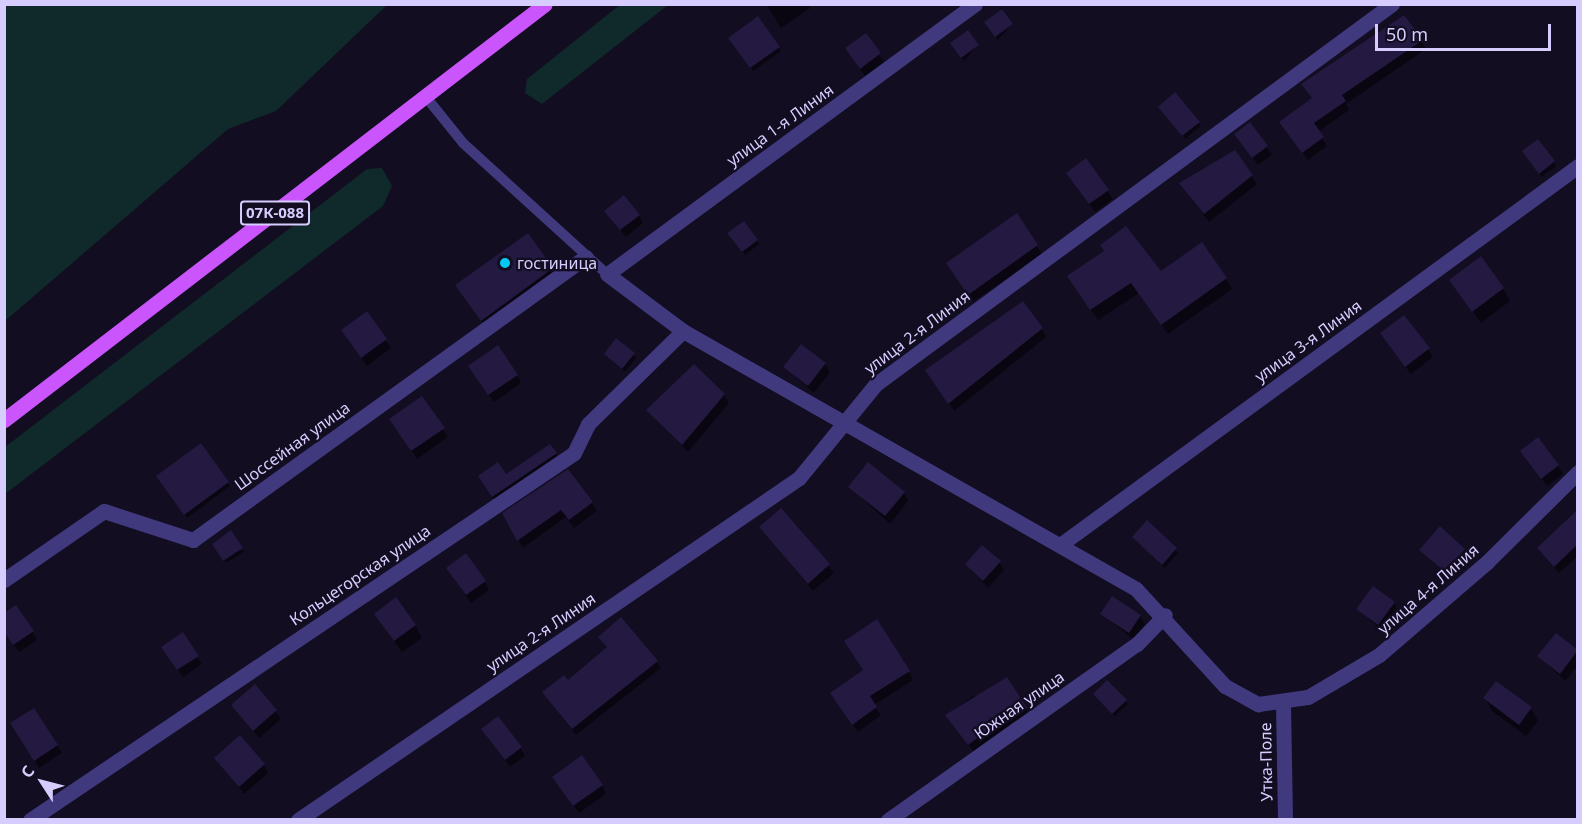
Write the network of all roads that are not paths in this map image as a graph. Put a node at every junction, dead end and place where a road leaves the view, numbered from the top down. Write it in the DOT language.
graph roads {
  1 [pos="545,4"];
  2 [pos="975,4"];
  3 [pos="1392,4"];
  4 [pos="426,97"];
  5 [pos="1578,166"];
  6 [pos="586,257"];
  7 [pos="607,274"];
  8 [pos="683,332"];
  9 [pos="4,420"];
  10 [pos="844,426"];
  11 [pos="1578,472"];
  12 [pos="1060,545"];
  13 [pos="4,580"];
  14 [pos="1165,615"];
  15 [pos="1283,704"];
  16 [pos="30,819"];
  17 [pos="298,819"];
  18 [pos="888,819"];
  19 [pos="1285,819"];
  1 -- 4 [label="main road, 07К-088"];
  2 -- 7 [label="street, улица 1-я Линия"];
  3 -- 10 [label="street, улица 2-я Линия"];
  4 -- 6 [label="lane"];
  4 -- 9 [label="main road, 07К-088"];
  5 -- 12 [label="street, улица 3-я Линия"];
  6 -- 7 [label="lane"];
  6 -- 13 [label="street, Шоссейная улица"];
  7 -- 8 [label="street"];
  8 -- 10 [label="street"];
  8 -- 16 [label="street, Кольцегорская улица"];
  10 -- 12 [label="street"];
  10 -- 17 [label="street, улица 2-я Линия"];
  11 -- 15 [label="street, улица 4-я Линия"];
  12 -- 14 [label="street"];
  14 -- 15 [label="street"];
  14 -- 18 [label="street, Южная улица"];
  15 -- 19 [label="street, Утка-Поле"];
}
